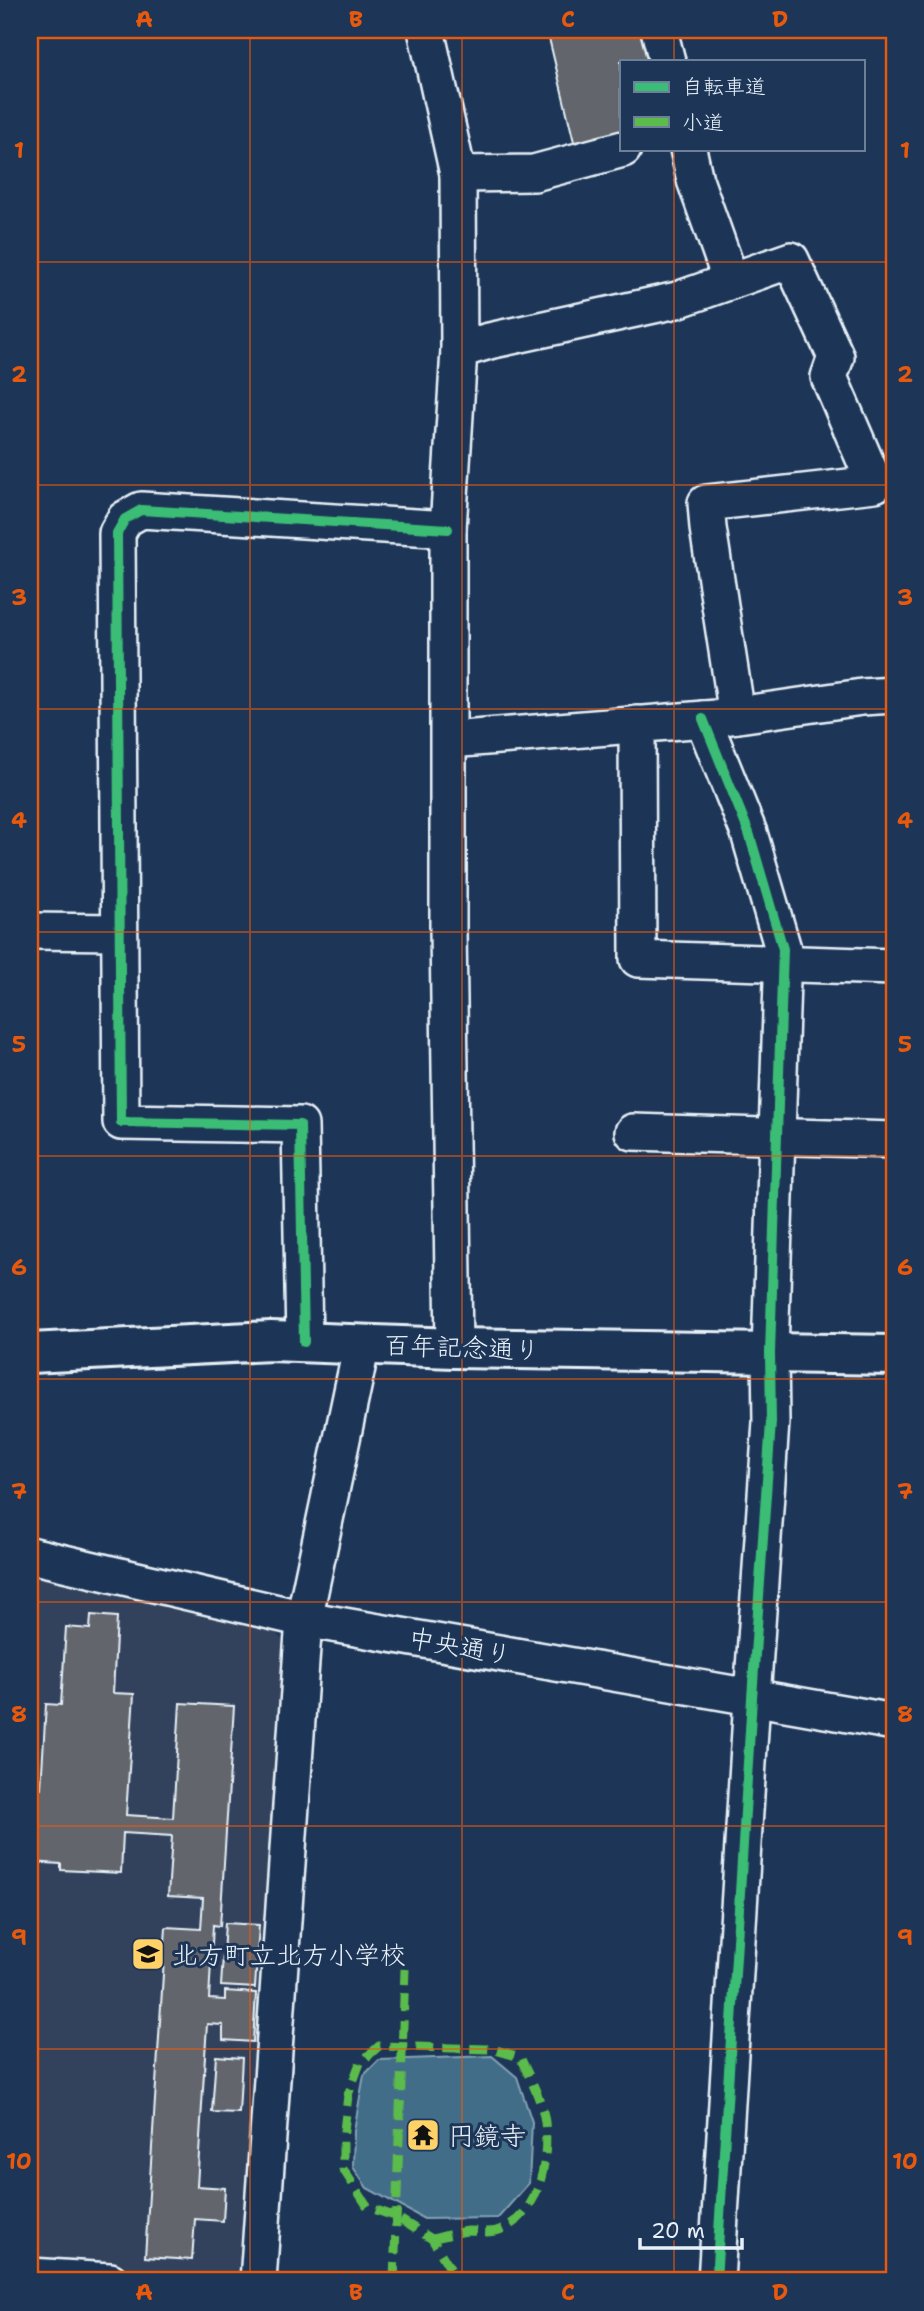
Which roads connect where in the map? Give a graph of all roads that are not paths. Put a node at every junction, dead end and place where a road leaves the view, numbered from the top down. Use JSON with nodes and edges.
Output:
{"nodes":[{"id":1,"x":426,"y":30,"type":"edge"},
{"id":2,"x":659,"y":30,"type":"edge"},
{"id":3,"x":667,"y":60,"type":"edge"},
{"id":4,"x":620,"y":150,"type":"edge"},
{"id":5,"x":688,"y":150,"type":"edge"},
{"id":6,"x":457,"y":174,"type":"junction"},
{"id":7,"x":731,"y":281,"type":"junction"},
{"id":8,"x":459,"y":350,"type":"junction"},
{"id":9,"x":448,"y":529,"type":"junction"},
{"id":10,"x":894,"y":695,"type":"edge"},
{"id":11,"x":737,"y":715,"type":"junction"},
{"id":12,"x":703,"y":719,"type":"junction"},
{"id":13,"x":638,"y":724,"type":"junction"},
{"id":14,"x":450,"y":740,"type":"junction"},
{"id":15,"x":30,"y":931,"type":"edge"},
{"id":16,"x":119,"y":932,"type":"junction"},
{"id":17,"x":782,"y":963,"type":"junction"},
{"id":18,"x":894,"y":967,"type":"edge"},
{"id":19,"x":633,"y":1132,"type":"dead end"},
{"id":20,"x":777,"y":1136,"type":"junction"},
{"id":21,"x":894,"y":1140,"type":"edge"},
{"id":22,"x":304,"y":1342,"type":"junction"},
{"id":23,"x":362,"y":1344,"type":"junction"},
{"id":24,"x":454,"y":1348,"type":"junction"},
{"id":25,"x":30,"y":1353,"type":"edge"},
{"id":26,"x":770,"y":1353,"type":"junction"},
{"id":27,"x":894,"y":1354,"type":"edge"},
{"id":28,"x":30,"y":1555,"type":"edge"},
{"id":29,"x":304,"y":1619,"type":"junction"},
{"id":30,"x":752,"y":1698,"type":"junction"},
{"id":31,"x":894,"y":1722,"type":"edge"},
{"id":32,"x":30,"y":2276,"type":"edge"},
{"id":33,"x":110,"y":2281,"type":"edge"},
{"id":34,"x":258,"y":2281,"type":"edge"},
{"id":35,"x":716,"y":2281,"type":"edge"}],
"edges":[{"from":1,"to":6,"type":"street"},
{"from":2,"to":3,"type":"street"},
{"from":4,"to":6,"type":"street"},
{"from":5,"to":7,"type":"street"},
{"from":6,"to":8,"type":"street"},
{"from":7,"to":8,"type":"street"},
{"from":7,"to":11,"type":"street"},
{"from":8,"to":9,"type":"street"},
{"from":9,"to":14,"type":"street"},
{"from":9,"to":16,"type":"street"},
{"from":10,"to":11,"type":"street"},
{"from":11,"to":12,"type":"street"},
{"from":12,"to":13,"type":"street"},
{"from":12,"to":17,"type":"street"},
{"from":13,"to":14,"type":"street"},
{"from":13,"to":17,"type":"street"},
{"from":14,"to":24,"type":"street"},
{"from":15,"to":16,"type":"street"},
{"from":16,"to":22,"type":"street"},
{"from":17,"to":18,"type":"street"},
{"from":17,"to":20,"type":"street"},
{"from":19,"to":20,"type":"street"},
{"from":20,"to":21,"type":"street"},
{"from":20,"to":26,"type":"street"},
{"from":22,"to":23,"type":"street","name":"百年記念通り"},
{"from":22,"to":25,"type":"street","name":"百年記念通り"},
{"from":23,"to":24,"type":"street","name":"百年記念通り"},
{"from":23,"to":29,"type":"street"},
{"from":24,"to":26,"type":"street","name":"百年記念通り"},
{"from":26,"to":27,"type":"street","name":"百年記念通り"},
{"from":26,"to":30,"type":"street"},
{"from":28,"to":29,"type":"street","name":"中央通り"},
{"from":29,"to":30,"type":"street","name":"中央通り"},
{"from":29,"to":34,"type":"street"},
{"from":30,"to":31,"type":"street","name":"中央通り"},
{"from":30,"to":35,"type":"street"},
{"from":32,"to":33,"type":"street"}]}
